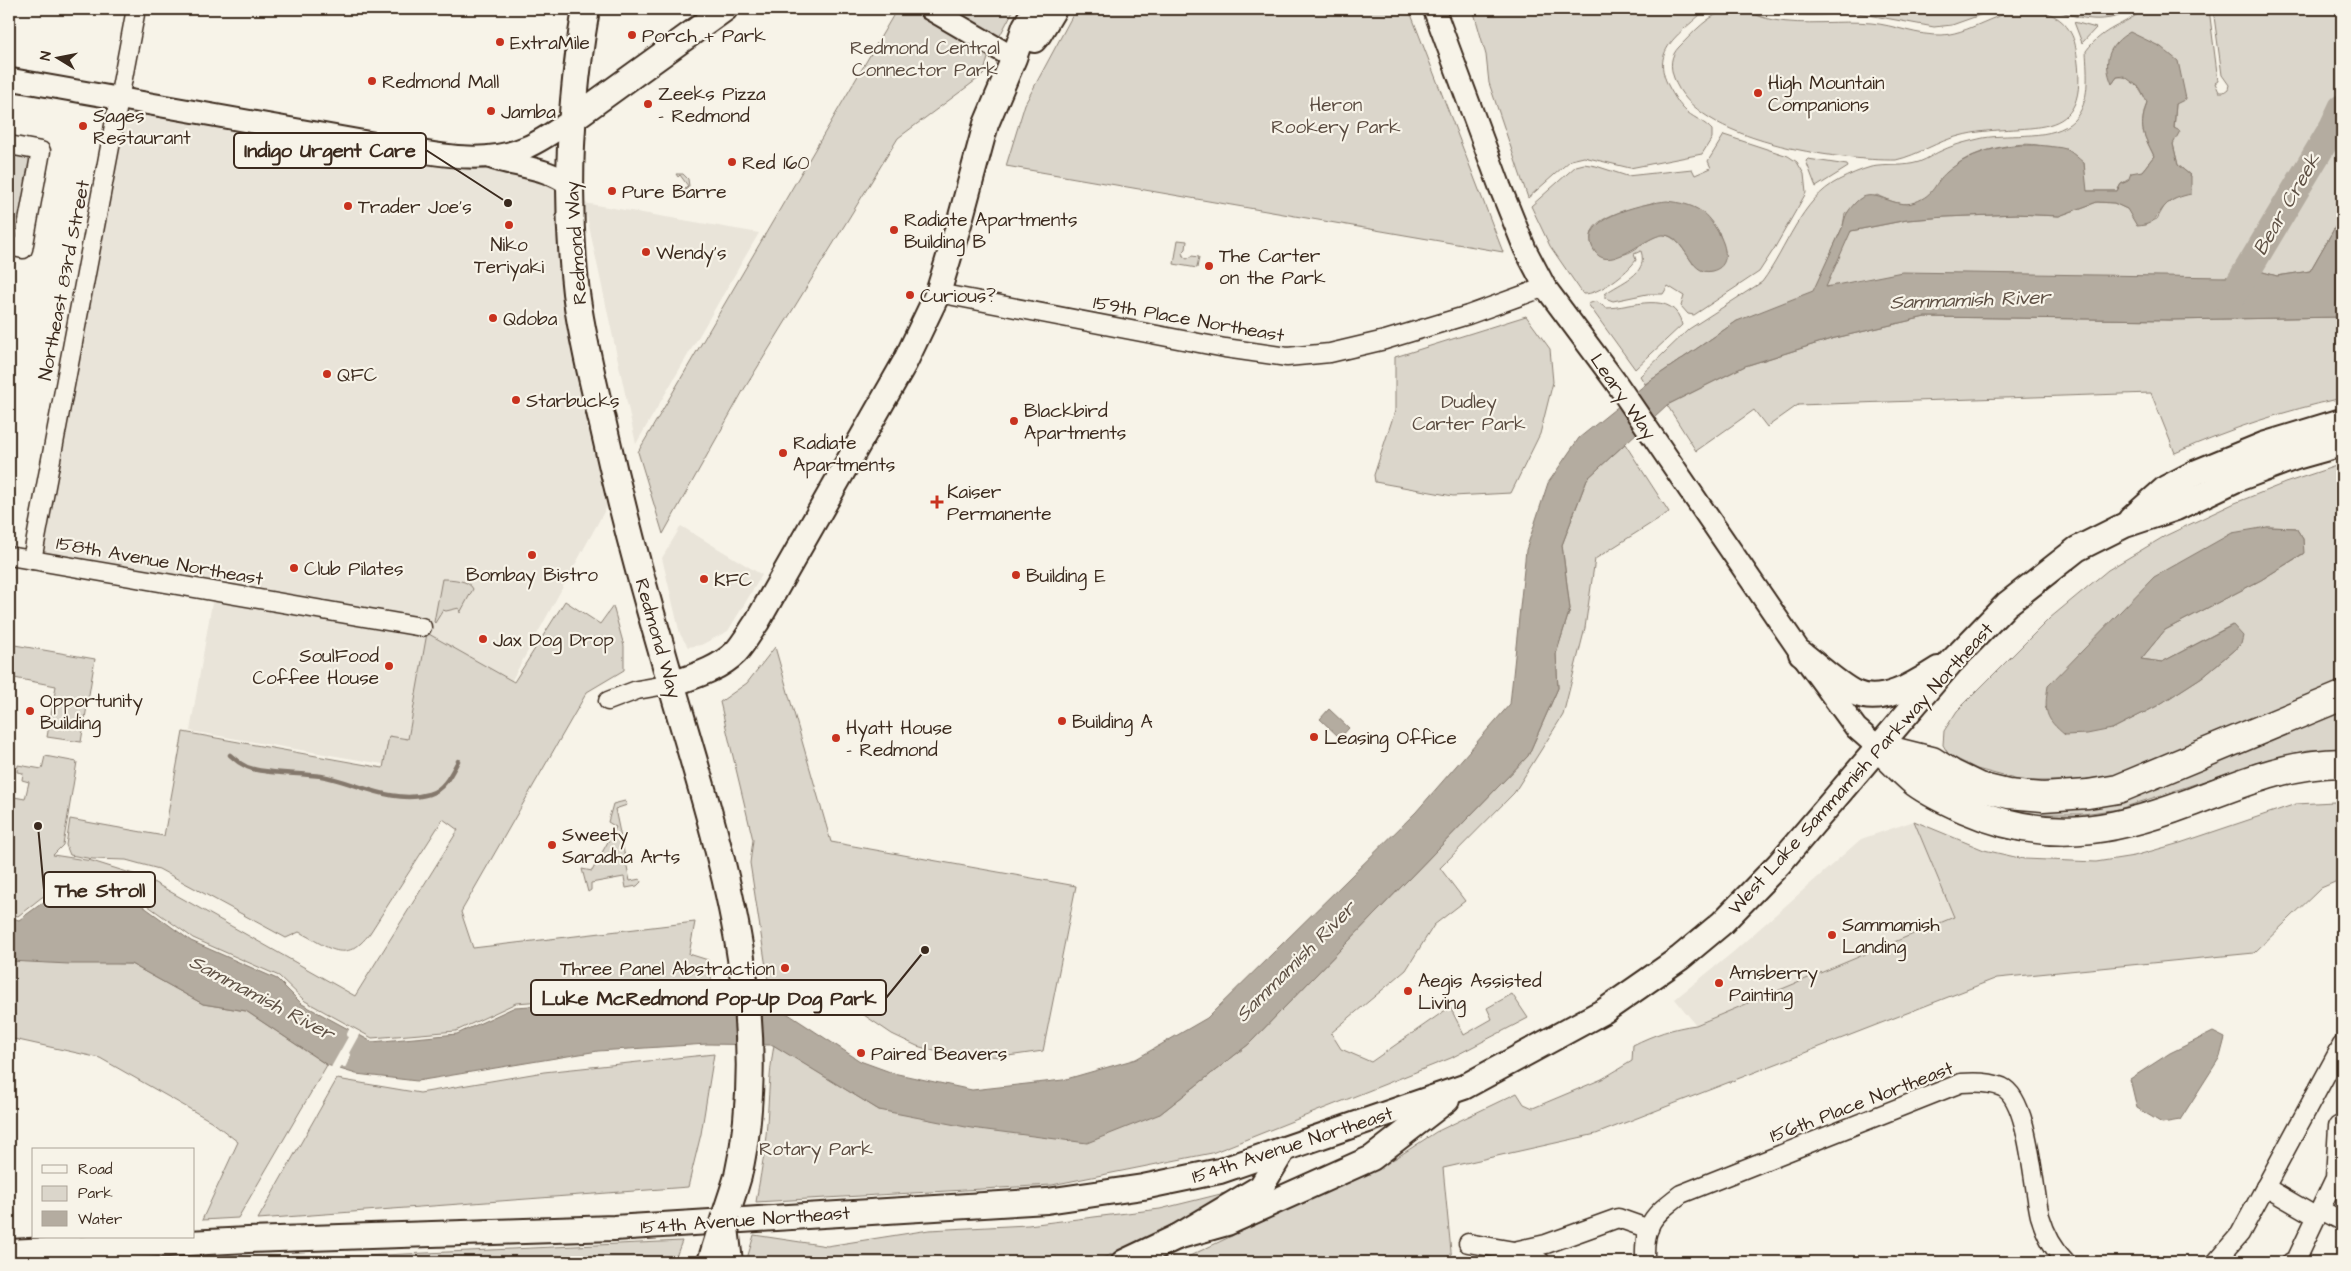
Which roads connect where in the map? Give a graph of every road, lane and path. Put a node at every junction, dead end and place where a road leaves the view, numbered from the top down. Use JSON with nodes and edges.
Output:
{"nodes":[{"id":1,"x":136,"y":9,"type":"edge"},
{"id":2,"x":586,"y":9,"type":"edge"},
{"id":3,"x":725,"y":9,"type":"edge"},
{"id":4,"x":930,"y":9,"type":"edge"},
{"id":5,"x":1035,"y":9,"type":"edge"},
{"id":6,"x":1054,"y":9,"type":"edge"},
{"id":7,"x":1434,"y":9,"type":"edge"},
{"id":8,"x":1014,"y":58,"type":"junction"},
{"id":9,"x":9,"y":79,"type":"edge"},
{"id":10,"x":119,"y":98,"type":"junction"},
{"id":11,"x":573,"y":119,"type":"junction"},
{"id":12,"x":9,"y":145,"type":"edge"},
{"id":13,"x":489,"y":157,"type":"junction"},
{"id":14,"x":570,"y":185,"type":"junction"},
{"id":15,"x":9,"y":246,"type":"edge"},
{"id":16,"x":1545,"y":287,"type":"junction"},
{"id":17,"x":938,"y":293,"type":"junction"},
{"id":18,"x":2342,"y":421,"type":"edge"},
{"id":19,"x":2342,"y":444,"type":"edge"},
{"id":20,"x":2125,"y":525,"type":"junction"},
{"id":21,"x":9,"y":556,"type":"edge"},
{"id":22,"x":32,"y":560,"type":"junction"},
{"id":23,"x":422,"y":627,"type":"dead end"},
{"id":24,"x":1801,"y":653,"type":"junction"},
{"id":25,"x":1951,"y":662,"type":"junction"},
{"id":26,"x":672,"y":684,"type":"junction"},
{"id":27,"x":2342,"y":696,"type":"edge"},
{"id":28,"x":608,"y":701,"type":"dead end"},
{"id":29,"x":1879,"y":748,"type":"junction"},
{"id":30,"x":2342,"y":763,"type":"edge"},
{"id":31,"x":2342,"y":1045,"type":"edge"},
{"id":32,"x":1464,"y":1087,"type":"junction"},
{"id":33,"x":2338,"y":1126,"type":"dead end"},
{"id":34,"x":1284,"y":1149,"type":"junction"},
{"id":35,"x":2265,"y":1187,"type":"junction"},
{"id":36,"x":2319,"y":1213,"type":"junction"},
{"id":37,"x":725,"y":1217,"type":"junction"},
{"id":38,"x":2342,"y":1221,"type":"edge"},
{"id":39,"x":1648,"y":1229,"type":"junction"},
{"id":40,"x":1177,"y":1237,"type":"junction"},
{"id":41,"x":1468,"y":1243,"type":"dead end"},
{"id":42,"x":1514,"y":1251,"type":"junction"},
{"id":43,"x":9,"y":1252,"type":"edge"},
{"id":44,"x":1645,"y":1257,"type":"edge"},
{"id":45,"x":710,"y":1262,"type":"edge"},
{"id":46,"x":730,"y":1262,"type":"edge"},
{"id":47,"x":1124,"y":1262,"type":"edge"},
{"id":48,"x":1540,"y":1262,"type":"edge"},
{"id":49,"x":2066,"y":1262,"type":"edge"},
{"id":50,"x":2216,"y":1262,"type":"edge"},
{"id":51,"x":2291,"y":1262,"type":"edge"}],
"edges":[{"from":1,"to":10,"type":"street","name":"Northeast 83rd Street"},
{"from":2,"to":11,"type":"main road","name":"Redmond Way"},
{"from":3,"to":11,"type":"main road"},
{"from":4,"to":8,"type":"street"},
{"from":5,"to":8,"type":"main road"},
{"from":6,"to":8,"type":"main road"},
{"from":7,"to":16,"type":"street","name":"Leary Way"},
{"from":8,"to":17,"type":"main road"},
{"from":9,"to":10,"type":"street"},
{"from":10,"to":13,"type":"street"},
{"from":10,"to":22,"type":"street","name":"Northeast 83rd Street"},
{"from":11,"to":13,"type":"street"},
{"from":11,"to":14,"type":"main road","name":"Redmond Way"},
{"from":12,"to":15,"type":"street"},
{"from":13,"to":14,"type":"street"},
{"from":14,"to":26,"type":"main road","name":"Redmond Way"},
{"from":16,"to":17,"type":"street","name":"159th Place Northeast"},
{"from":16,"to":24,"type":"street","name":"Leary Way"},
{"from":17,"to":26,"type":"main road"},
{"from":18,"to":20,"type":"main road","name":"West Lake Sammamish Parkway Northeast"},
{"from":19,"to":20,"type":"main road","name":"West Lake Sammamish Parkway Northeast"},
{"from":20,"to":25,"type":"main road","name":"West Lake Sammamish Parkway Northeast"},
{"from":21,"to":22,"type":"street","name":"158th Avenue Northeast"},
{"from":22,"to":23,"type":"street","name":"158th Avenue Northeast"},
{"from":24,"to":25,"type":"main road"},
{"from":24,"to":29,"type":"street","name":"Leary Way"},
{"from":25,"to":29,"type":"main road","name":"West Lake Sammamish Parkway Northeast"},
{"from":26,"to":28,"type":"street"},
{"from":26,"to":37,"type":"main road","name":"Redmond Way"},
{"from":27,"to":29,"type":"highway"},
{"from":29,"to":30,"type":"highway"},
{"from":29,"to":32,"type":"main road","name":"West Lake Sammamish Parkway Northeast"},
{"from":31,"to":35,"type":"street"},
{"from":32,"to":34,"type":"main road","name":"154th Avenue Northeast"},
{"from":32,"to":40,"type":"main road"},
{"from":33,"to":36,"type":"street"},
{"from":34,"to":40,"type":"main road"},
{"from":34,"to":43,"type":"main road","name":"154th Avenue Northeast"},
{"from":35,"to":36,"type":"street"},
{"from":35,"to":50,"type":"street"},
{"from":36,"to":38,"type":"street"},
{"from":36,"to":51,"type":"street"},
{"from":37,"to":45,"type":"main road","name":"Redmond Way","bridge":true},
{"from":37,"to":46,"type":"main road","bridge":true},
{"from":39,"to":42,"type":"street"},
{"from":39,"to":44,"type":"street","name":"156th Place Northeast"},
{"from":39,"to":49,"type":"street","name":"156th Place Northeast"},
{"from":40,"to":47,"type":"main road"},
{"from":41,"to":42,"type":"street"},
{"from":42,"to":48,"type":"street"}]}
